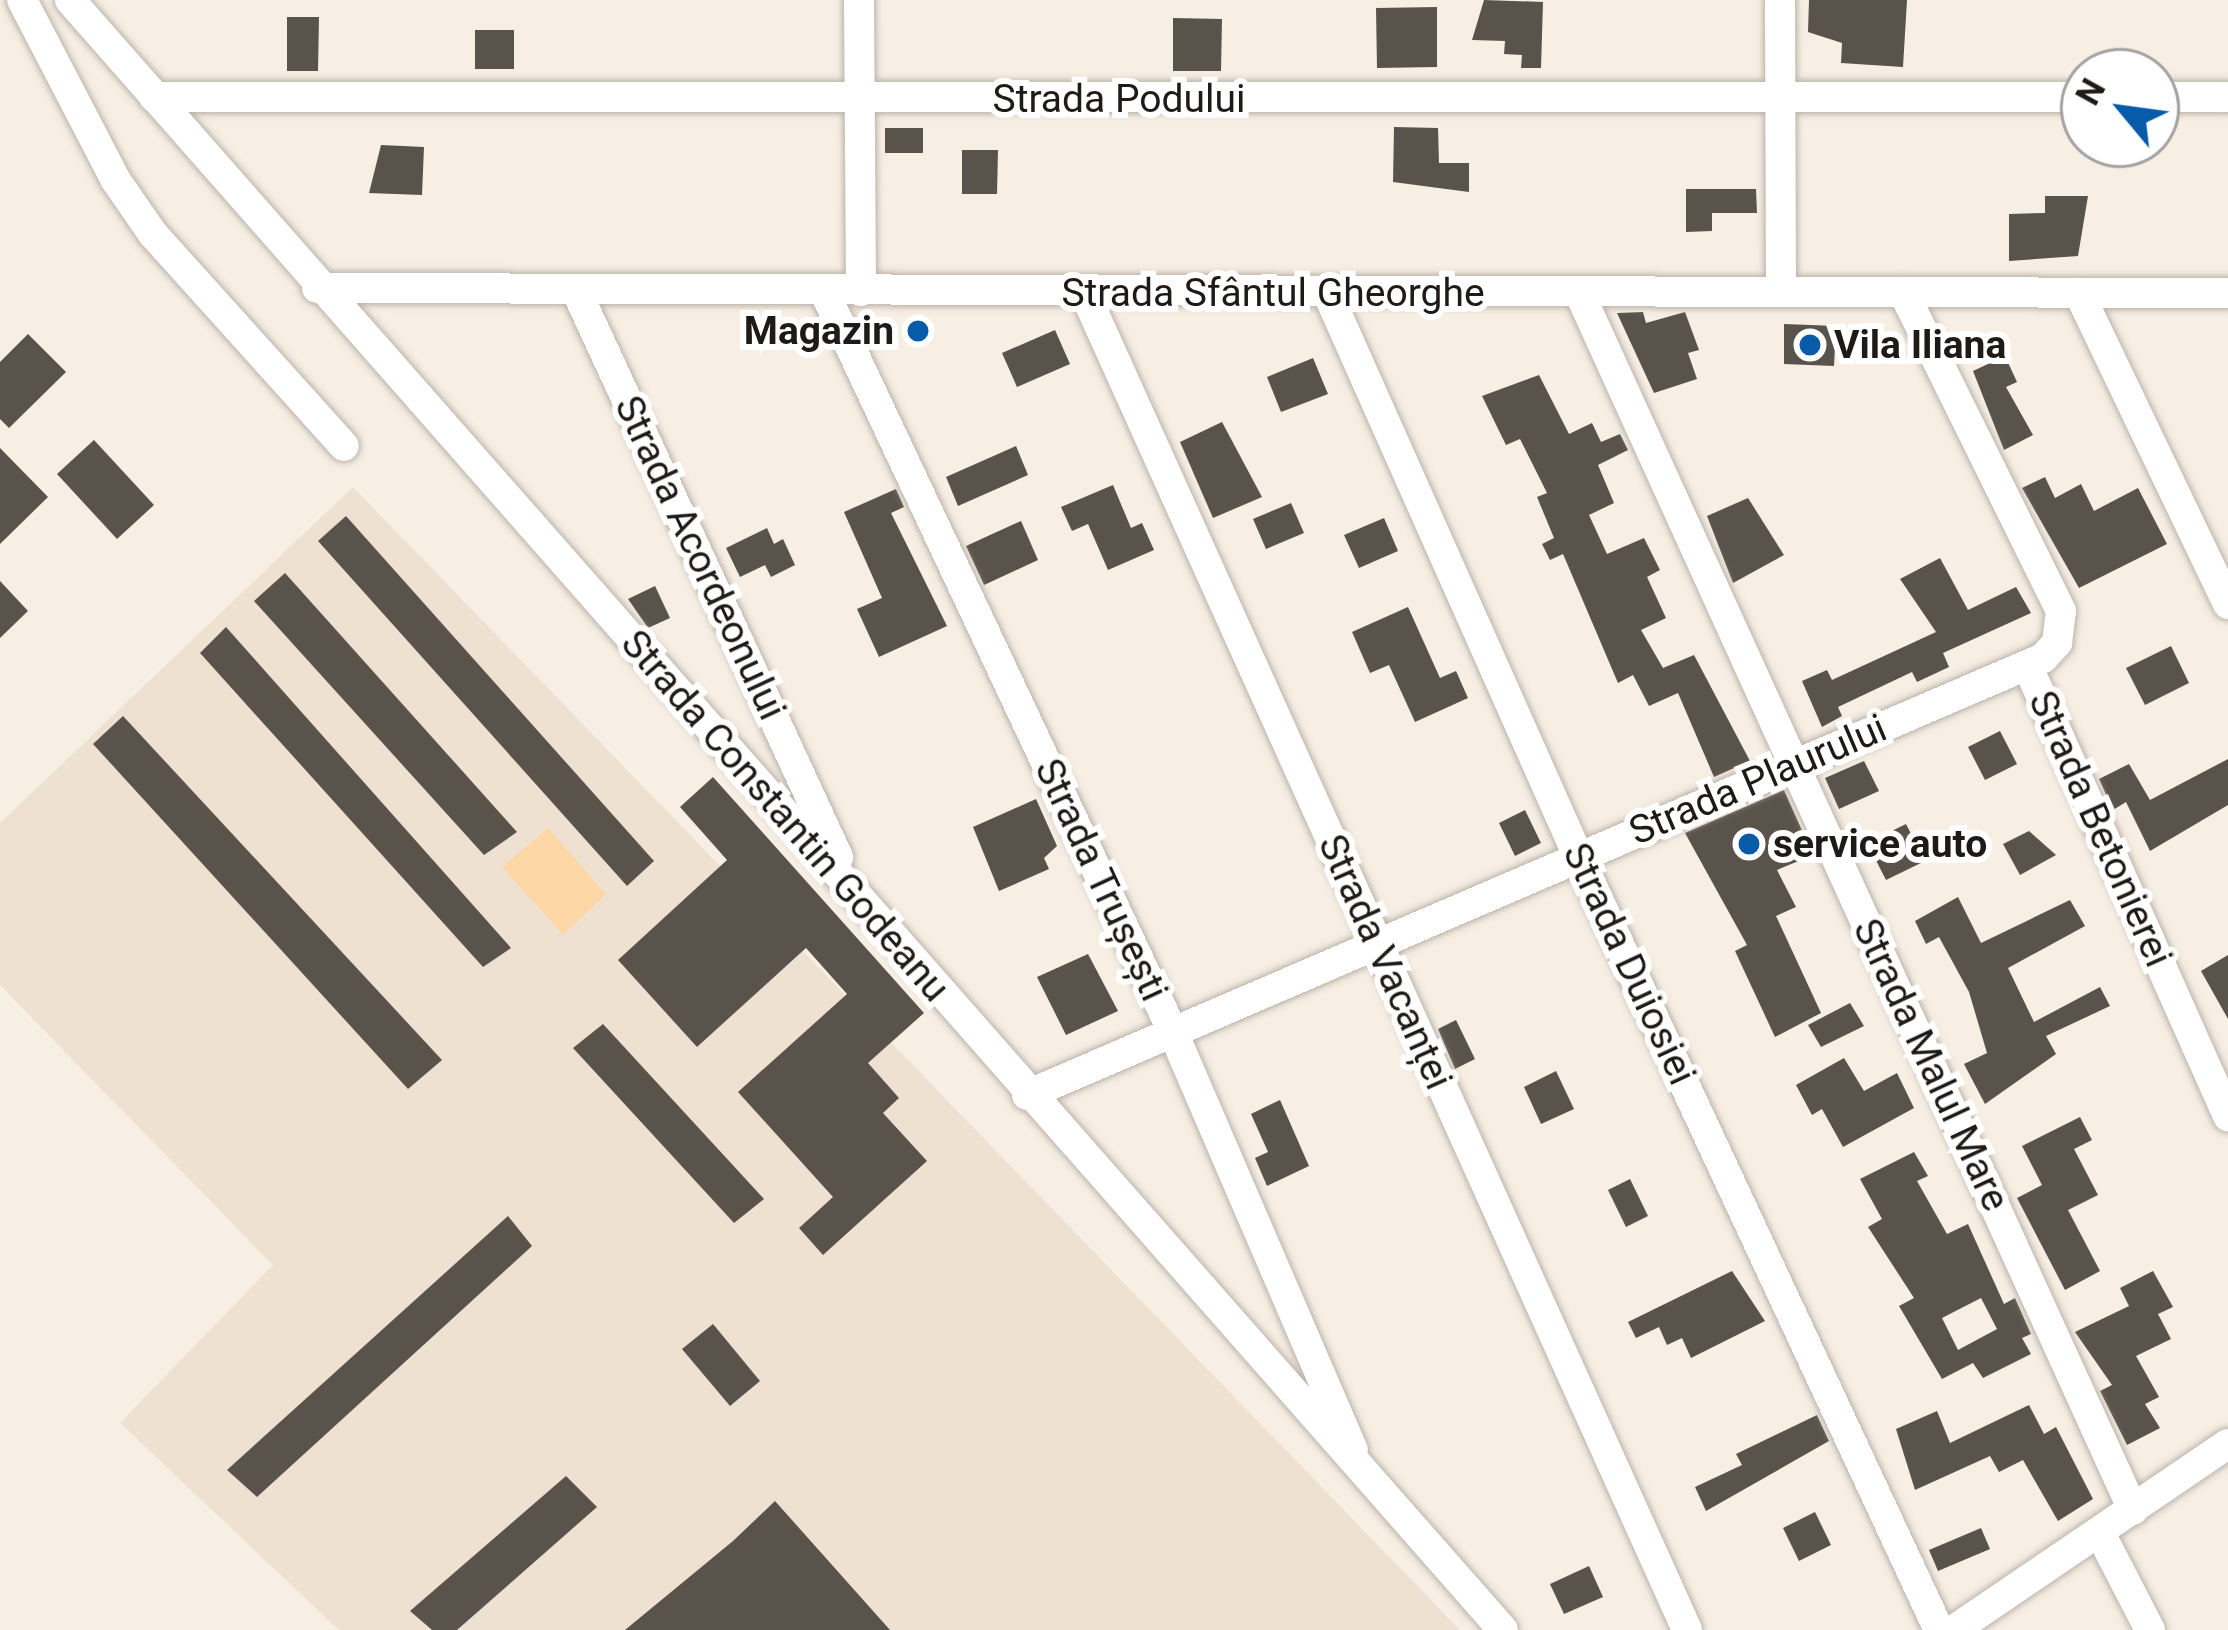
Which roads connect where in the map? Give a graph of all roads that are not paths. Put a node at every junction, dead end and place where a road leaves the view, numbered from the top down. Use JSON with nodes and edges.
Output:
{"nodes":[{"id":1,"x":22,"y":0,"type":"edge"},
{"id":2,"x":70,"y":0,"type":"edge"},
{"id":3,"x":859,"y":0,"type":"edge"},
{"id":4,"x":1780,"y":0,"type":"edge"},
{"id":5,"x":1780,"y":97,"type":"junction"},
{"id":6,"x":2060,"y":97,"type":"edge"},
{"id":7,"x":2180,"y":97,"type":"edge"},
{"id":8,"x":2228,"y":97,"type":"edge"},
{"id":9,"x":154,"y":98,"type":"junction"},
{"id":10,"x":859,"y":100,"type":"junction"},
{"id":11,"x":317,"y":288,"type":"junction"},
{"id":12,"x":576,"y":290,"type":"junction"},
{"id":13,"x":1781,"y":290,"type":"junction"},
{"id":14,"x":861,"y":291,"type":"junction"},
{"id":15,"x":1579,"y":292,"type":"junction"},
{"id":16,"x":1903,"y":292,"type":"junction"},
{"id":17,"x":2228,"y":292,"type":"edge"},
{"id":18,"x":824,"y":293,"type":"junction"},
{"id":19,"x":1085,"y":293,"type":"junction"},
{"id":20,"x":2079,"y":293,"type":"junction"},
{"id":21,"x":1328,"y":294,"type":"junction"},
{"id":22,"x":344,"y":446,"type":"dead end"},
{"id":23,"x":2228,"y":604,"type":"edge"},
{"id":24,"x":2028,"y":667,"type":"junction"},
{"id":25,"x":1794,"y":765,"type":"junction"},
{"id":26,"x":1578,"y":856,"type":"junction"},
{"id":27,"x":854,"y":891,"type":"junction"},
{"id":28,"x":1379,"y":949,"type":"junction"},
{"id":29,"x":1172,"y":1030,"type":"junction"},
{"id":30,"x":1027,"y":1094,"type":"junction"},
{"id":31,"x":2228,"y":1117,"type":"edge"},
{"id":32,"x":2228,"y":1444,"type":"edge"},
{"id":33,"x":1362,"y":1473,"type":"junction"},
{"id":34,"x":2133,"y":1510,"type":"junction"},
{"id":35,"x":2100,"y":1533,"type":"junction"},
{"id":36,"x":1503,"y":1630,"type":"edge"},
{"id":37,"x":1688,"y":1630,"type":"edge"},
{"id":38,"x":1939,"y":1630,"type":"edge"},
{"id":39,"x":1955,"y":1630,"type":"edge"},
{"id":40,"x":2150,"y":1630,"type":"edge"}],
"edges":[{"from":1,"to":22,"type":"street"},
{"from":2,"to":9,"type":"street","name":"Strada Constantin Godeanu"},
{"from":3,"to":10,"type":"street"},
{"from":4,"to":5,"type":"street"},
{"from":5,"to":6,"type":"street","name":"Strada Podului"},
{"from":5,"to":10,"type":"street","name":"Strada Podului"},
{"from":5,"to":13,"type":"street"},
{"from":7,"to":8,"type":"street"},
{"from":9,"to":10,"type":"street","name":"Strada Podului"},
{"from":9,"to":11,"type":"street","name":"Strada Constantin Godeanu"},
{"from":10,"to":14,"type":"street"},
{"from":11,"to":12,"type":"street","name":"Strada Sfântul Gheorghe"},
{"from":11,"to":27,"type":"street","name":"Strada Constantin Godeanu"},
{"from":12,"to":18,"type":"street","name":"Strada Sfântul Gheorghe"},
{"from":12,"to":27,"type":"street","name":"Strada Acordeonului"},
{"from":13,"to":15,"type":"street","name":"Strada Sfântul Gheorghe"},
{"from":13,"to":16,"type":"street","name":"Strada Sfântul Gheorghe"},
{"from":14,"to":18,"type":"street","name":"Strada Sfântul Gheorghe"},
{"from":14,"to":19,"type":"street","name":"Strada Sfântul Gheorghe"},
{"from":15,"to":21,"type":"street","name":"Strada Sfântul Gheorghe"},
{"from":15,"to":25,"type":"street","name":"Strada Malul Mare"},
{"from":16,"to":20,"type":"street","name":"Strada Sfântul Gheorghe"},
{"from":16,"to":24,"type":"street","name":"Strada Betonierei"},
{"from":17,"to":20,"type":"street","name":"Strada Sfântul Gheorghe"},
{"from":18,"to":29,"type":"street","name":"Strada Trușești"},
{"from":19,"to":21,"type":"street","name":"Strada Sfântul Gheorghe"},
{"from":19,"to":28,"type":"street","name":"Strada Vacanței"},
{"from":20,"to":23,"type":"street"},
{"from":21,"to":26,"type":"street","name":"Strada Duiosiei"},
{"from":24,"to":25,"type":"street","name":"Strada Plaurului"},
{"from":24,"to":31,"type":"street","name":"Strada Betonierei"},
{"from":25,"to":26,"type":"street","name":"Strada Plaurului"},
{"from":25,"to":34,"type":"street","name":"Strada Malul Mare"},
{"from":26,"to":28,"type":"street","name":"Strada Plaurului"},
{"from":26,"to":38,"type":"street","name":"Strada Duiosiei"},
{"from":27,"to":30,"type":"street","name":"Strada Constantin Godeanu"},
{"from":28,"to":29,"type":"street","name":"Strada Plaurului"},
{"from":28,"to":37,"type":"street","name":"Strada Vacanței"},
{"from":29,"to":30,"type":"street","name":"Strada Plaurului"},
{"from":29,"to":33,"type":"street","name":"Strada Trușești"},
{"from":30,"to":33,"type":"street","name":"Strada Constantin Godeanu"},
{"from":32,"to":34,"type":"street"},
{"from":33,"to":36,"type":"street","name":"Strada Constantin Godeanu"},
{"from":34,"to":35,"type":"street"},
{"from":35,"to":39,"type":"street"},
{"from":35,"to":40,"type":"street"}]}
